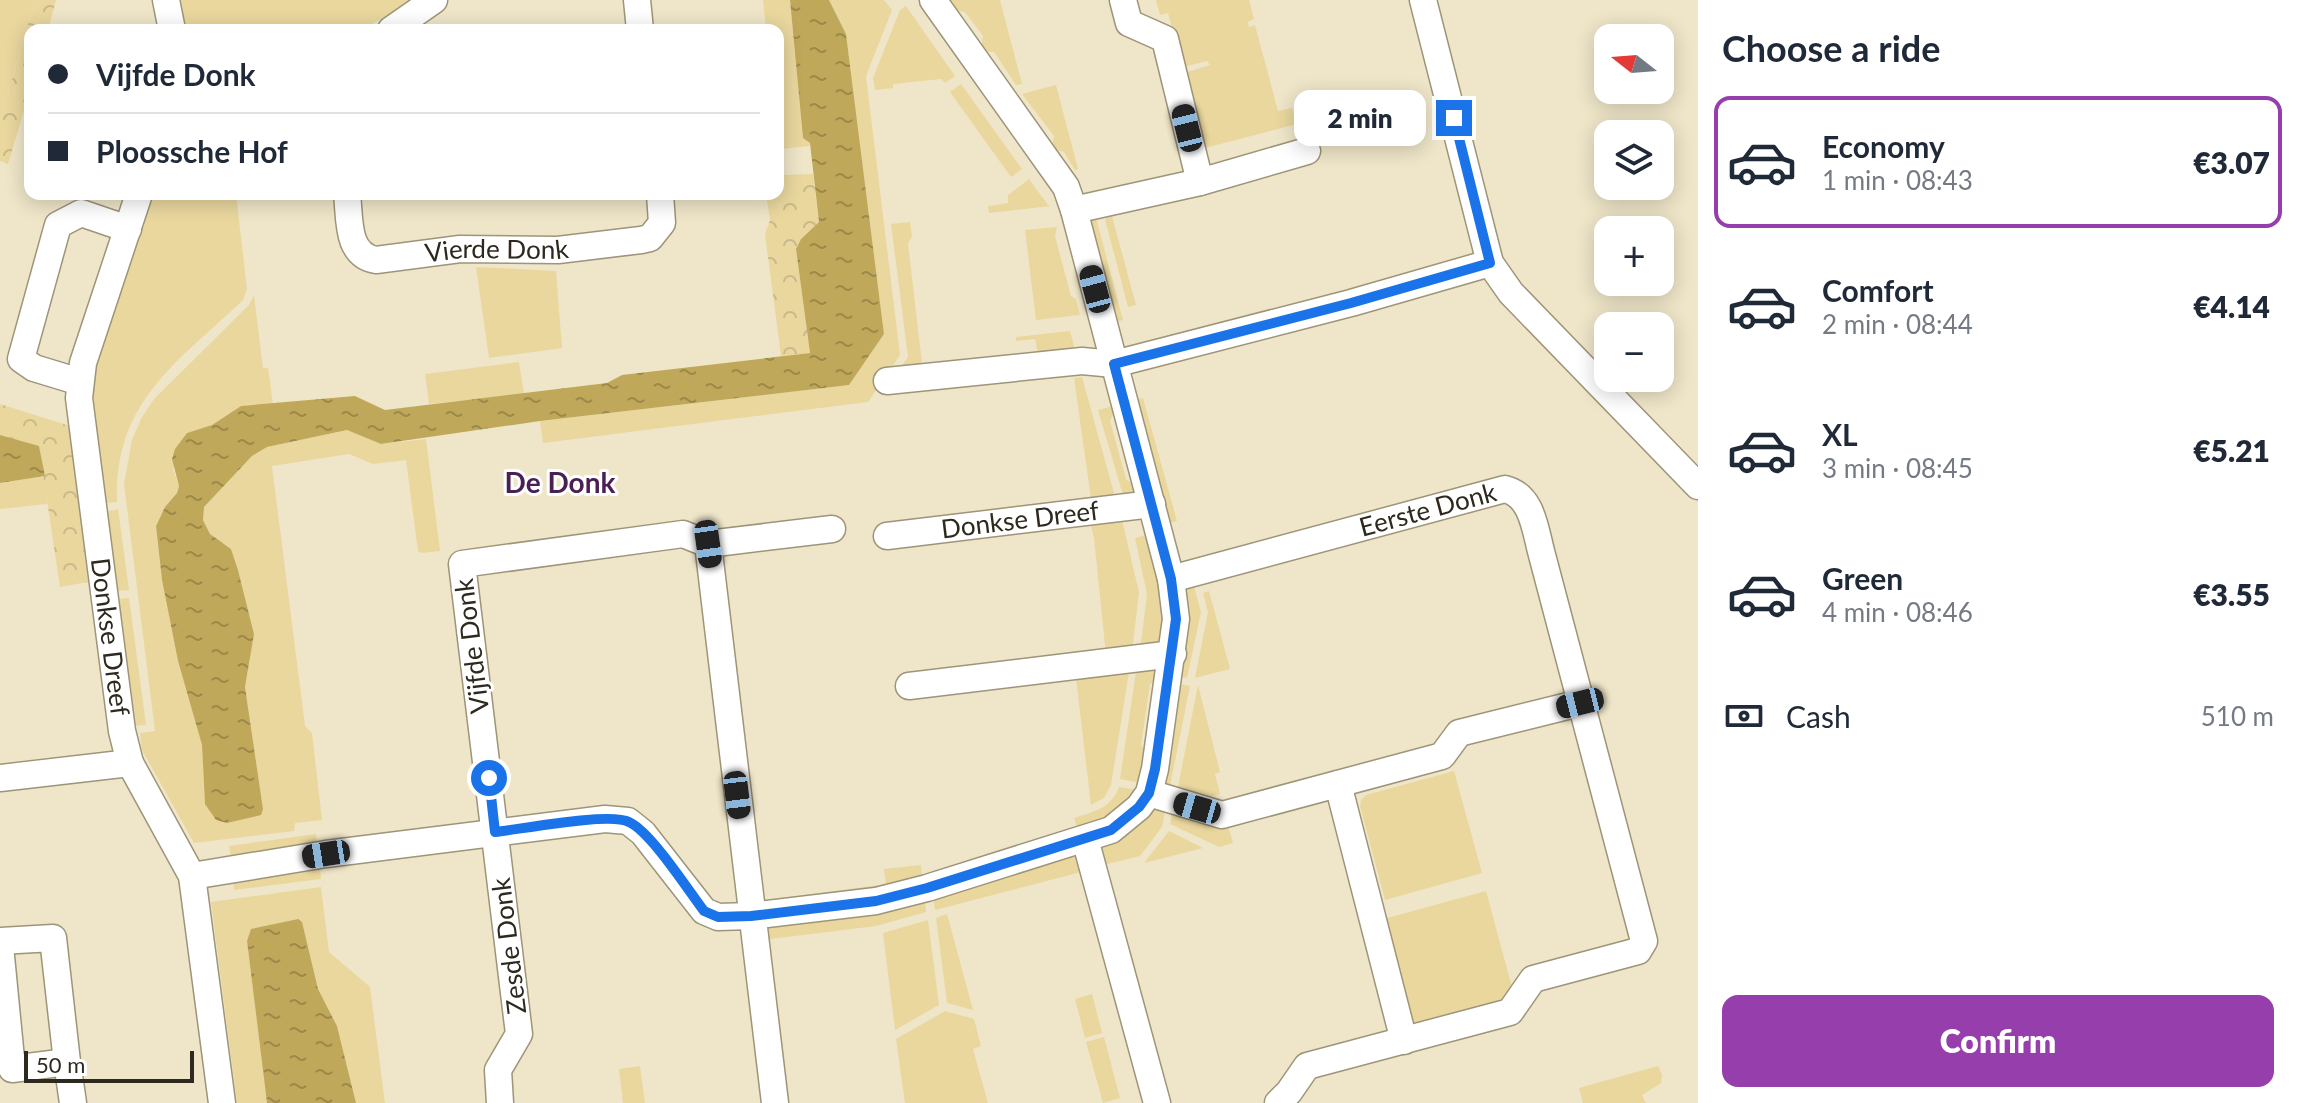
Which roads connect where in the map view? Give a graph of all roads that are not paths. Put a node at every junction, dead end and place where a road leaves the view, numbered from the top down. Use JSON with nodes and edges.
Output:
{"nodes":[{"id":1,"x":166,"y":0,"type":"edge"},
{"id":2,"x":434,"y":0,"type":"edge"},
{"id":3,"x":637,"y":0,"type":"edge"},
{"id":4,"x":933,"y":0,"type":"edge"},
{"id":5,"x":1123,"y":0,"type":"edge"},
{"id":6,"x":1423,"y":0,"type":"edge"},
{"id":7,"x":171,"y":24,"type":"edge"},
{"id":8,"x":400,"y":24,"type":"edge"},
{"id":9,"x":639,"y":24,"type":"edge"},
{"id":10,"x":1307,"y":151,"type":"dead end"},
{"id":11,"x":1200,"y":182,"type":"junction"},
{"id":12,"x":137,"y":200,"type":"edge"},
{"id":13,"x":348,"y":200,"type":"edge"},
{"id":14,"x":660,"y":200,"type":"edge"},
{"id":15,"x":1074,"y":210,"type":"junction"},
{"id":16,"x":128,"y":229,"type":"junction"},
{"id":17,"x":1490,"y":263,"type":"junction"},
{"id":18,"x":1114,"y":364,"type":"junction"},
{"id":19,"x":887,"y":381,"type":"dead end"},
{"id":20,"x":80,"y":382,"type":"junction"},
{"id":21,"x":1698,"y":486,"type":"edge"},
{"id":22,"x":1152,"y":504,"type":"junction"},
{"id":23,"x":832,"y":529,"type":"dead end"},
{"id":24,"x":887,"y":538,"type":"dead end"},
{"id":25,"x":708,"y":544,"type":"junction"},
{"id":26,"x":1171,"y":579,"type":"junction"},
{"id":27,"x":1173,"y":654,"type":"junction"},
{"id":28,"x":909,"y":686,"type":"dead end"},
{"id":29,"x":1580,"y":703,"type":"junction"},
{"id":30,"x":130,"y":763,"type":"junction"},
{"id":31,"x":0,"y":778,"type":"edge"},
{"id":32,"x":1338,"y":784,"type":"junction"},
{"id":33,"x":1149,"y":793,"type":"junction"},
{"id":34,"x":495,"y":832,"type":"junction"},
{"id":35,"x":1085,"y":839,"type":"junction"},
{"id":36,"x":192,"y":876,"type":"junction"},
{"id":37,"x":751,"y":916,"type":"junction"},
{"id":38,"x":0,"y":943,"type":"edge"},
{"id":39,"x":1404,"y":1041,"type":"junction"},
{"id":40,"x":67,"y":1062,"type":"junction"},
{"id":41,"x":73,"y":1103,"type":"edge"},
{"id":42,"x":222,"y":1103,"type":"edge"},
{"id":43,"x":500,"y":1103,"type":"edge"},
{"id":44,"x":775,"y":1103,"type":"edge"},
{"id":45,"x":1157,"y":1103,"type":"edge"},
{"id":46,"x":1278,"y":1103,"type":"edge"}],
"edges":[{"from":1,"to":7,"type":"street"},
{"from":2,"to":8,"type":"street"},
{"from":3,"to":9,"type":"street"},
{"from":4,"to":15,"type":"street"},
{"from":5,"to":11,"type":"street"},
{"from":6,"to":17,"type":"street"},
{"from":10,"to":11,"type":"street"},
{"from":11,"to":15,"type":"street"},
{"from":12,"to":16,"type":"street","name":"Donkse Dreef"},
{"from":13,"to":14,"type":"street","name":"Vierde Donk"},
{"from":15,"to":18,"type":"street"},
{"from":16,"to":20,"type":"street","name":"Donkse Dreef"},
{"from":16,"to":20,"type":"street"},
{"from":17,"to":18,"type":"street"},
{"from":17,"to":21,"type":"street"},
{"from":18,"to":19,"type":"street"},
{"from":18,"to":22,"type":"street"},
{"from":20,"to":30,"type":"street","name":"Donkse Dreef"},
{"from":22,"to":24,"type":"street","name":"Donkse Dreef"},
{"from":22,"to":26,"type":"street"},
{"from":23,"to":25,"type":"street","name":"Vijfde Donk"},
{"from":25,"to":34,"type":"street","name":"Vijfde Donk"},
{"from":25,"to":37,"type":"street"},
{"from":26,"to":27,"type":"street"},
{"from":26,"to":29,"type":"street","name":"Eerste Donk"},
{"from":27,"to":28,"type":"street"},
{"from":27,"to":33,"type":"street"},
{"from":29,"to":32,"type":"street"},
{"from":29,"to":39,"type":"street","name":"Eerste Donk"},
{"from":30,"to":31,"type":"street"},
{"from":30,"to":36,"type":"street","name":"Donkse Dreef"},
{"from":32,"to":33,"type":"street"},
{"from":32,"to":39,"type":"street"},
{"from":33,"to":35,"type":"street"},
{"from":34,"to":36,"type":"street"},
{"from":34,"to":37,"type":"street"},
{"from":34,"to":43,"type":"street","name":"Zesde Donk"},
{"from":35,"to":37,"type":"street"},
{"from":35,"to":45,"type":"street"},
{"from":36,"to":42,"type":"street","name":"Donkse Dreef"},
{"from":37,"to":44,"type":"street"},
{"from":38,"to":40,"type":"street"},
{"from":38,"to":40,"type":"street"},
{"from":39,"to":46,"type":"street","name":"Eerste Donk"},
{"from":40,"to":41,"type":"street"}]}
